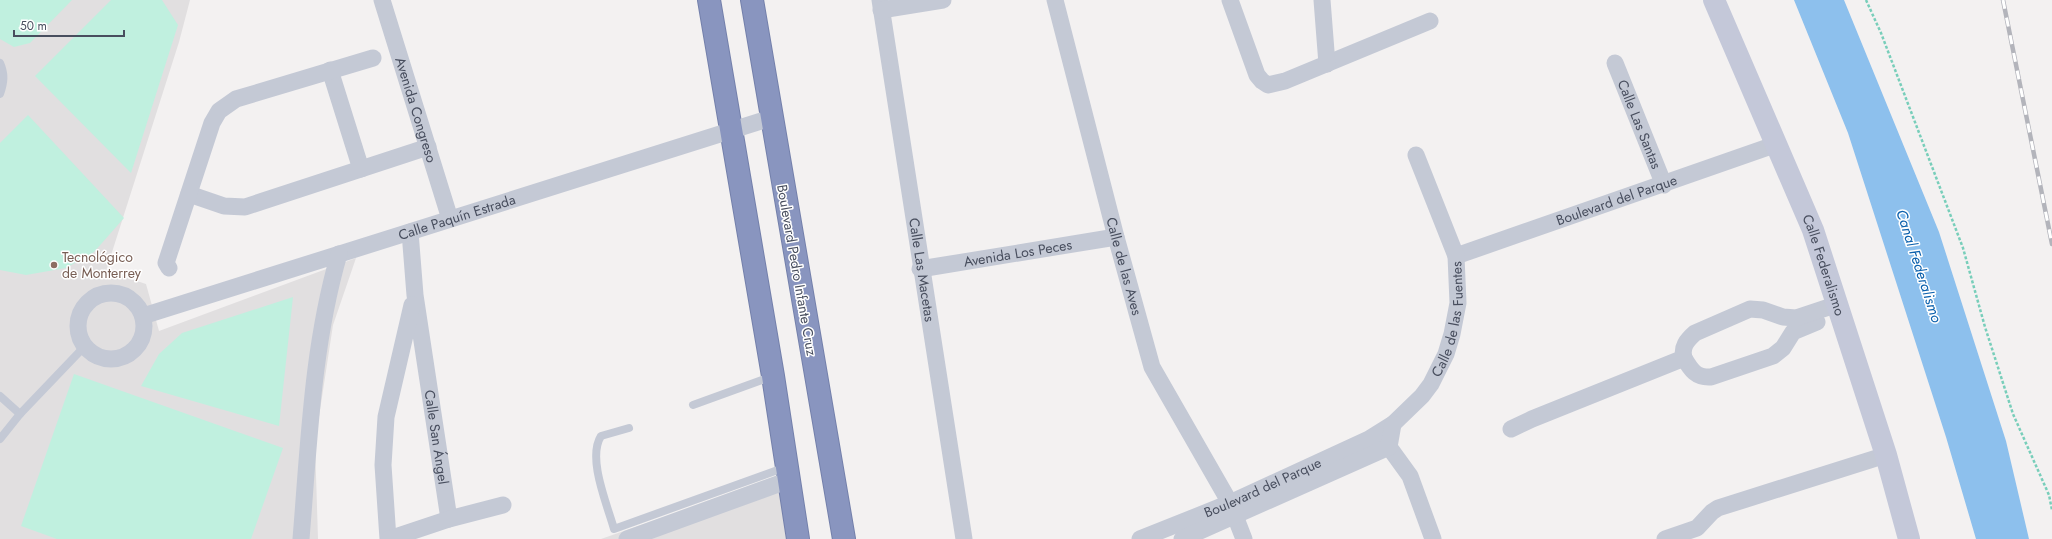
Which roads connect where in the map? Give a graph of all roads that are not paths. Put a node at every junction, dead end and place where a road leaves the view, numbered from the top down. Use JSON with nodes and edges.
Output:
{"nodes":[{"id":1,"x":382,"y":0,"type":"edge"},
{"id":2,"x":709,"y":0,"type":"edge"},
{"id":3,"x":752,"y":0,"type":"edge"},
{"id":4,"x":943,"y":0,"type":"edge"},
{"id":5,"x":1054,"y":0,"type":"edge"},
{"id":6,"x":1230,"y":0,"type":"edge"},
{"id":7,"x":1322,"y":0,"type":"edge"},
{"id":8,"x":1714,"y":0,"type":"edge"},
{"id":9,"x":881,"y":5,"type":"edge"},
{"id":10,"x":1430,"y":21,"type":"dead end"},
{"id":11,"x":373,"y":58,"type":"dead end"},
{"id":12,"x":0,"y":63,"type":"edge"},
{"id":13,"x":1615,"y":63,"type":"dead end"},
{"id":14,"x":1327,"y":64,"type":"junction"},
{"id":15,"x":330,"y":70,"type":"junction"},
{"id":16,"x":0,"y":94,"type":"edge"},
{"id":17,"x":771,"y":118,"type":"junction"},
{"id":18,"x":732,"y":131,"type":"junction"},
{"id":19,"x":1777,"y":144,"type":"junction"},
{"id":20,"x":428,"y":147,"type":"junction"},
{"id":21,"x":1416,"y":155,"type":"dead end"},
{"id":22,"x":361,"y":169,"type":"junction"},
{"id":23,"x":1664,"y":185,"type":"junction"},
{"id":24,"x":189,"y":194,"type":"junction"},
{"id":25,"x":450,"y":219,"type":"junction"},
{"id":26,"x":410,"y":232,"type":"junction"},
{"id":27,"x":1116,"y":237,"type":"junction"},
{"id":28,"x":339,"y":254,"type":"junction"},
{"id":29,"x":1456,"y":256,"type":"junction"},
{"id":30,"x":169,"y":268,"type":"dead end"},
{"id":31,"x":920,"y":269,"type":"junction"},
{"id":32,"x":415,"y":295,"type":"junction"},
{"id":33,"x":1840,"y":309,"type":"junction"},
{"id":34,"x":1778,"y":314,"type":"junction"},
{"id":35,"x":143,"y":316,"type":"junction"},
{"id":36,"x":85,"y":346,"type":"junction"},
{"id":37,"x":1784,"y":348,"type":"junction"},
{"id":38,"x":1684,"y":358,"type":"junction"},
{"id":39,"x":773,"y":376,"type":"junction"},
{"id":40,"x":0,"y":396,"type":"edge"},
{"id":41,"x":693,"y":405,"type":"dead end"},
{"id":42,"x":20,"y":414,"type":"junction"},
{"id":43,"x":629,"y":428,"type":"dead end"},
{"id":44,"x":1388,"y":428,"type":"junction"},
{"id":45,"x":1511,"y":429,"type":"dead end"},
{"id":46,"x":0,"y":439,"type":"edge"},
{"id":47,"x":1389,"y":447,"type":"junction"},
{"id":48,"x":1886,"y":455,"type":"junction"},
{"id":49,"x":790,"y":481,"type":"junction"},
{"id":50,"x":503,"y":505,"type":"dead end"},
{"id":51,"x":1233,"y":509,"type":"junction"},
{"id":52,"x":448,"y":519,"type":"junction"},
{"id":53,"x":301,"y":539,"type":"edge"},
{"id":54,"x":389,"y":539,"type":"edge"},
{"id":55,"x":627,"y":539,"type":"edge"},
{"id":56,"x":788,"y":539,"type":"edge"},
{"id":57,"x":798,"y":539,"type":"edge"},
{"id":58,"x":844,"y":539,"type":"edge"},
{"id":59,"x":964,"y":539,"type":"edge"},
{"id":60,"x":1140,"y":539,"type":"edge"},
{"id":61,"x":1182,"y":539,"type":"edge"},
{"id":62,"x":1244,"y":539,"type":"edge"},
{"id":63,"x":1433,"y":539,"type":"edge"},
{"id":64,"x":1665,"y":539,"type":"edge"},
{"id":65,"x":1909,"y":539,"type":"edge"}],
"edges":[{"from":1,"to":20,"type":"street","name":"Avenida Congreso"},
{"from":2,"to":18,"type":"highway"},
{"from":3,"to":17,"type":"highway","name":"Boulevard Pedro Infante Cruz"},
{"from":4,"to":9,"type":"street"},
{"from":5,"to":27,"type":"street","name":"Calle de las Aves"},
{"from":6,"to":14,"type":"street"},
{"from":7,"to":14,"type":"street"},
{"from":8,"to":19,"type":"main road","name":"Calle Federalismo"},
{"from":9,"to":31,"type":"street","name":"Calle Las Macetas"},
{"from":10,"to":14,"type":"street"},
{"from":11,"to":15,"type":"street"},
{"from":12,"to":16,"type":"lane"},
{"from":13,"to":23,"type":"street","name":"Calle Las Santas"},
{"from":15,"to":22,"type":"street"},
{"from":15,"to":24,"type":"street"},
{"from":17,"to":18,"type":"street","name":"Calle Paquín Estrada"},
{"from":17,"to":58,"type":"highway","name":"Boulevard Pedro Infante Cruz"},
{"from":18,"to":25,"type":"street","name":"Calle Paquín Estrada"},
{"from":18,"to":39,"type":"highway"},
{"from":19,"to":23,"type":"street","name":"Boulevard del Parque"},
{"from":19,"to":33,"type":"main road","name":"Calle Federalismo"},
{"from":20,"to":22,"type":"street"},
{"from":20,"to":25,"type":"street","name":"Avenida Congreso"},
{"from":21,"to":29,"type":"street","name":"Calle de las Fuentes"},
{"from":22,"to":24,"type":"street"},
{"from":23,"to":29,"type":"street","name":"Boulevard del Parque"},
{"from":24,"to":30,"type":"street"},
{"from":25,"to":26,"type":"street","name":"Calle Paquín Estrada"},
{"from":26,"to":28,"type":"street","name":"Calle Paquín Estrada"},
{"from":26,"to":32,"type":"street","name":"Calle San Ángel"},
{"from":27,"to":31,"type":"street","name":"Avenida Los Peces"},
{"from":27,"to":51,"type":"street","name":"Calle de las Aves"},
{"from":28,"to":35,"type":"street","name":"Calle Paquín Estrada"},
{"from":28,"to":53,"type":"street"},
{"from":29,"to":44,"type":"street","name":"Calle de las Fuentes"},
{"from":31,"to":59,"type":"street","name":"Calle Las Macetas"},
{"from":32,"to":52,"type":"street","name":"Calle San Ángel"},
{"from":32,"to":54,"type":"street","name":"Calle San Ángel"},
{"from":33,"to":34,"type":"street"},
{"from":33,"to":37,"type":"street"},
{"from":33,"to":48,"type":"main road","name":"Calle Federalismo"},
{"from":34,"to":37,"type":"street"},
{"from":34,"to":38,"type":"street"},
{"from":35,"to":36,"type":"street"},
{"from":35,"to":36,"type":"street"},
{"from":36,"to":42,"type":"lane"},
{"from":37,"to":38,"type":"street"},
{"from":38,"to":45,"type":"street"},
{"from":39,"to":41,"type":"lane"},
{"from":39,"to":49,"type":"highway"},
{"from":40,"to":42,"type":"lane"},
{"from":42,"to":46,"type":"lane"},
{"from":43,"to":49,"type":"lane"},
{"from":44,"to":47,"type":"street"},
{"from":44,"to":51,"type":"street","name":"Boulevard del Parque"},
{"from":47,"to":51,"type":"street","name":"Boulevard del Parque"},
{"from":47,"to":63,"type":"street"},
{"from":48,"to":64,"type":"street"},
{"from":48,"to":65,"type":"main road","name":"Calle Federalismo"},
{"from":49,"to":55,"type":"street"},
{"from":49,"to":56,"type":"street"},
{"from":49,"to":57,"type":"highway"},
{"from":50,"to":52,"type":"street"},
{"from":51,"to":60,"type":"street","name":"Boulevard del Parque"},
{"from":51,"to":61,"type":"street","name":"Boulevard del Parque"},
{"from":51,"to":62,"type":"street","name":"Calle de las Aves"},
{"from":52,"to":54,"type":"street","name":"Calle San Ángel"}]}
